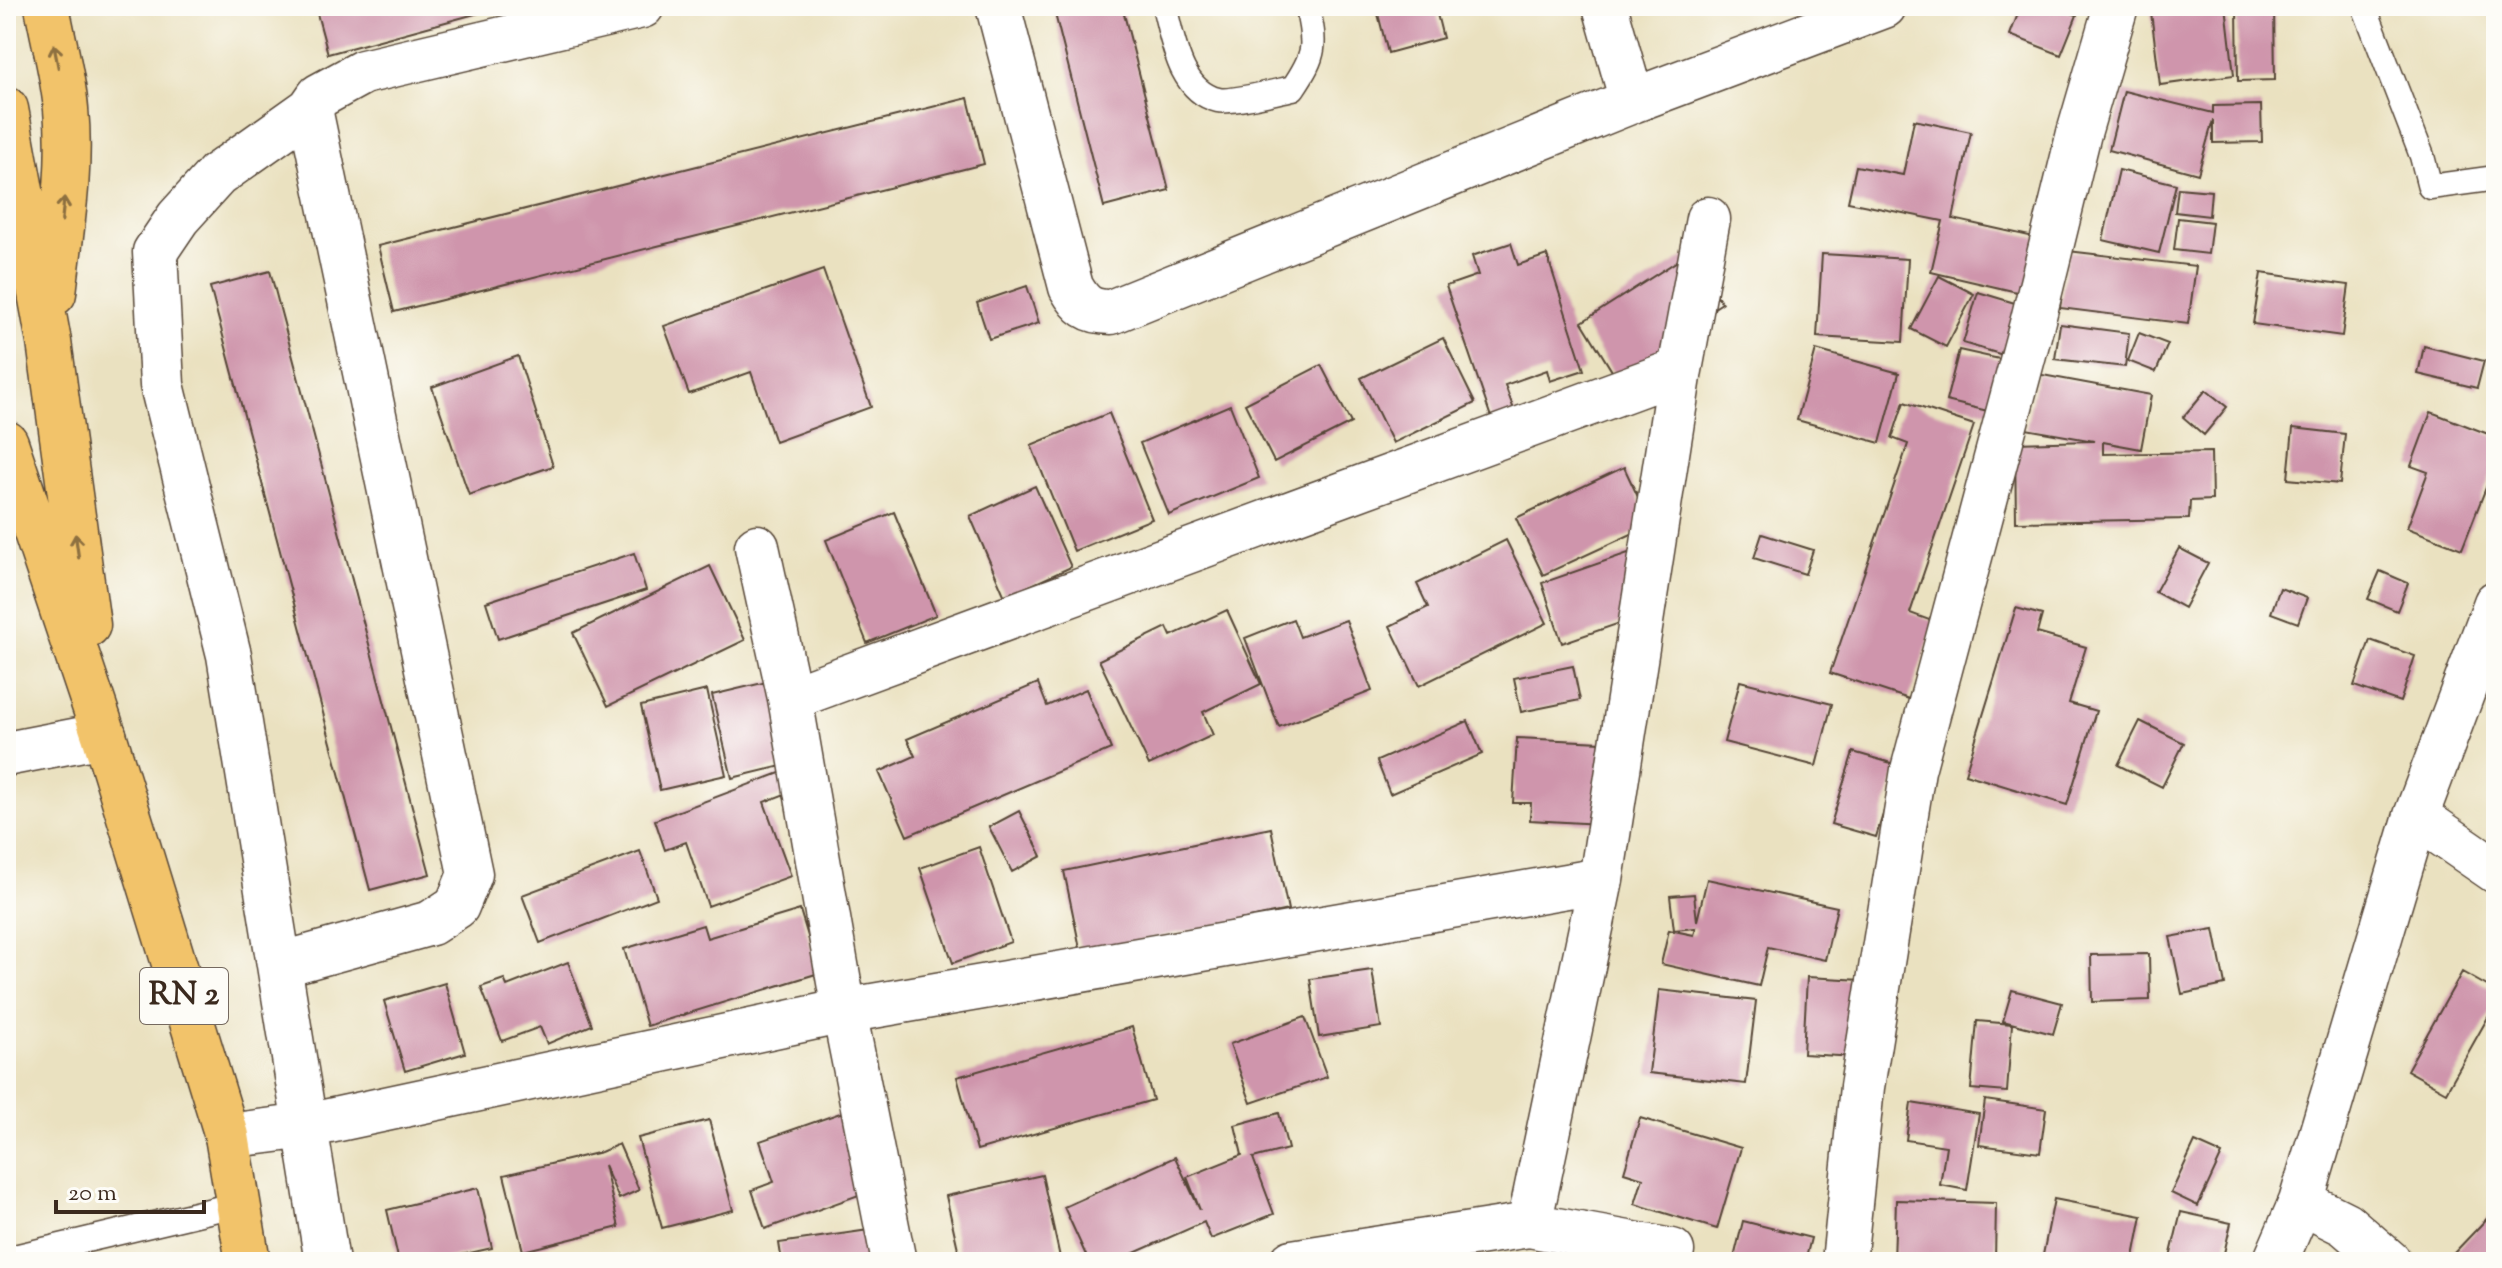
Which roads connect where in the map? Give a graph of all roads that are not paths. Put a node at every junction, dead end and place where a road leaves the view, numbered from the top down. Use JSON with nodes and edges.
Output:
{"nodes":[{"id":1,"x":47,"y":6,"type":"edge"},
{"id":2,"x":642,"y":6,"type":"edge"},
{"id":3,"x":998,"y":6,"type":"edge"},
{"id":4,"x":1164,"y":6,"type":"edge"},
{"id":5,"x":1307,"y":6,"type":"edge"},
{"id":6,"x":1605,"y":6,"type":"edge"},
{"id":7,"x":1884,"y":6,"type":"edge"},
{"id":8,"x":2116,"y":6,"type":"edge"},
{"id":9,"x":2364,"y":6,"type":"edge"},
{"id":10,"x":1632,"y":101,"type":"junction"},
{"id":11,"x":6,"y":109,"type":"edge"},
{"id":12,"x":310,"y":109,"type":"junction"},
{"id":13,"x":2496,"y":178,"type":"edge"},
{"id":14,"x":1708,"y":219,"type":"dead end"},
{"id":15,"x":49,"y":342,"type":"junction"},
{"id":16,"x":1680,"y":370,"type":"junction"},
{"id":17,"x":6,"y":443,"type":"edge"},
{"id":18,"x":757,"y":547,"type":"dead end"},
{"id":19,"x":2494,"y":613,"type":"edge"},
{"id":20,"x":790,"y":698,"type":"junction"},
{"id":21,"x":104,"y":735,"type":"junction"},
{"id":22,"x":6,"y":754,"type":"edge"},
{"id":23,"x":2416,"y":816,"type":"junction"},
{"id":24,"x":2496,"y":871,"type":"edge"},
{"id":25,"x":1601,"y":880,"type":"junction"},
{"id":26,"x":280,"y":965,"type":"junction"},
{"id":27,"x":844,"y":1011,"type":"junction"},
{"id":28,"x":306,"y":1126,"type":"junction"},
{"id":29,"x":227,"y":1136,"type":"junction"},
{"id":30,"x":2301,"y":1202,"type":"junction"},
{"id":31,"x":238,"y":1204,"type":"junction"},
{"id":32,"x":1529,"y":1225,"type":"junction"},
{"id":33,"x":1672,"y":1251,"type":"dead end"},
{"id":34,"x":6,"y":1259,"type":"edge"},
{"id":35,"x":248,"y":1262,"type":"edge"},
{"id":36,"x":327,"y":1262,"type":"edge"},
{"id":37,"x":894,"y":1262,"type":"edge"},
{"id":38,"x":1292,"y":1262,"type":"edge"},
{"id":39,"x":1844,"y":1262,"type":"edge"},
{"id":40,"x":2275,"y":1262,"type":"edge"},
{"id":41,"x":2389,"y":1262,"type":"edge"}],
"edges":[{"from":15,"to":1,"type":"highway","one_way":true},
{"from":2,"to":12,"type":"street"},
{"from":3,"to":10,"type":"street"},
{"from":4,"to":5,"type":"lane"},
{"from":6,"to":10,"type":"street"},
{"from":7,"to":10,"type":"street"},
{"from":8,"to":39,"type":"street"},
{"from":9,"to":13,"type":"lane"},
{"from":11,"to":15,"type":"highway","number":"RN 2"},
{"from":12,"to":26,"type":"street"},
{"from":12,"to":26,"type":"street"},
{"from":14,"to":16,"type":"street"},
{"from":21,"to":15,"type":"highway","number":"RN 2","one_way":true},
{"from":16,"to":20,"type":"street"},
{"from":16,"to":25,"type":"street"},
{"from":17,"to":21,"type":"highway","number":"RN 2"},
{"from":18,"to":20,"type":"street"},
{"from":19,"to":23,"type":"street"},
{"from":20,"to":27,"type":"street"},
{"from":21,"to":22,"type":"street"},
{"from":21,"to":29,"type":"highway","number":"RN 2"},
{"from":23,"to":24,"type":"street"},
{"from":23,"to":30,"type":"street"},
{"from":25,"to":27,"type":"street"},
{"from":25,"to":32,"type":"street"},
{"from":26,"to":28,"type":"street"},
{"from":27,"to":28,"type":"street"},
{"from":27,"to":37,"type":"street"},
{"from":28,"to":29,"type":"street"},
{"from":28,"to":36,"type":"street"},
{"from":29,"to":31,"type":"highway","number":"RN 2"},
{"from":30,"to":40,"type":"street"},
{"from":30,"to":41,"type":"street"},
{"from":31,"to":34,"type":"lane"},
{"from":31,"to":35,"type":"highway","number":"RN 2"},
{"from":32,"to":33,"type":"street"},
{"from":32,"to":38,"type":"street"}]}
